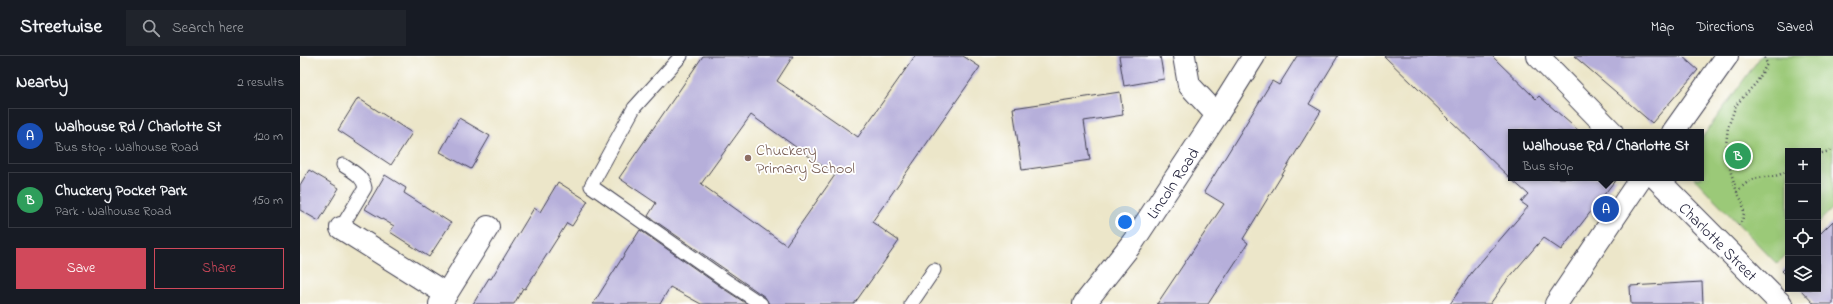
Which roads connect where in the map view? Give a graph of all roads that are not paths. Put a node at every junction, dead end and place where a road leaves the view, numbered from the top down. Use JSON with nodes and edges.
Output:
{"nodes":[{"id":1,"x":681,"y":56,"type":"edge"},
{"id":2,"x":1184,"y":56,"type":"edge"},
{"id":3,"x":1254,"y":56,"type":"edge"},
{"id":4,"x":1538,"y":56,"type":"edge"},
{"id":5,"x":1727,"y":56,"type":"edge"},
{"id":6,"x":1217,"y":115,"type":"junction"},
{"id":7,"x":1609,"y":129,"type":"edge"},
{"id":8,"x":1675,"y":129,"type":"edge"},
{"id":9,"x":343,"y":166,"type":"dead end"},
{"id":10,"x":1639,"y":181,"type":"edge"},
{"id":11,"x":1659,"y":181,"type":"edge"},
{"id":12,"x":488,"y":227,"type":"dead end"},
{"id":13,"x":341,"y":228,"type":"joint"},
{"id":14,"x":934,"y":270,"type":"dead end"},
{"id":15,"x":443,"y":299,"type":"edge"},
{"id":16,"x":761,"y":304,"type":"edge"},
{"id":17,"x":911,"y":304,"type":"edge"},
{"id":18,"x":1084,"y":304,"type":"edge"},
{"id":19,"x":1556,"y":304,"type":"edge"},
{"id":20,"x":1781,"y":304,"type":"edge"}],
"edges":[{"from":1,"to":16,"type":"lane"},
{"from":2,"to":6,"type":"street"},
{"from":3,"to":6,"type":"street","name":"Lincoln Road"},
{"from":4,"to":7,"type":"street"},
{"from":5,"to":8,"type":"street"},
{"from":6,"to":18,"type":"street","name":"Lincoln Road"},
{"from":9,"to":13,"type":"lane"},
{"from":10,"to":19,"type":"street"},
{"from":11,"to":20,"type":"street","name":"Charlotte Street"},
{"from":12,"to":15,"type":"street"},
{"from":13,"to":15,"type":"street"},
{"from":14,"to":17,"type":"lane"}]}
